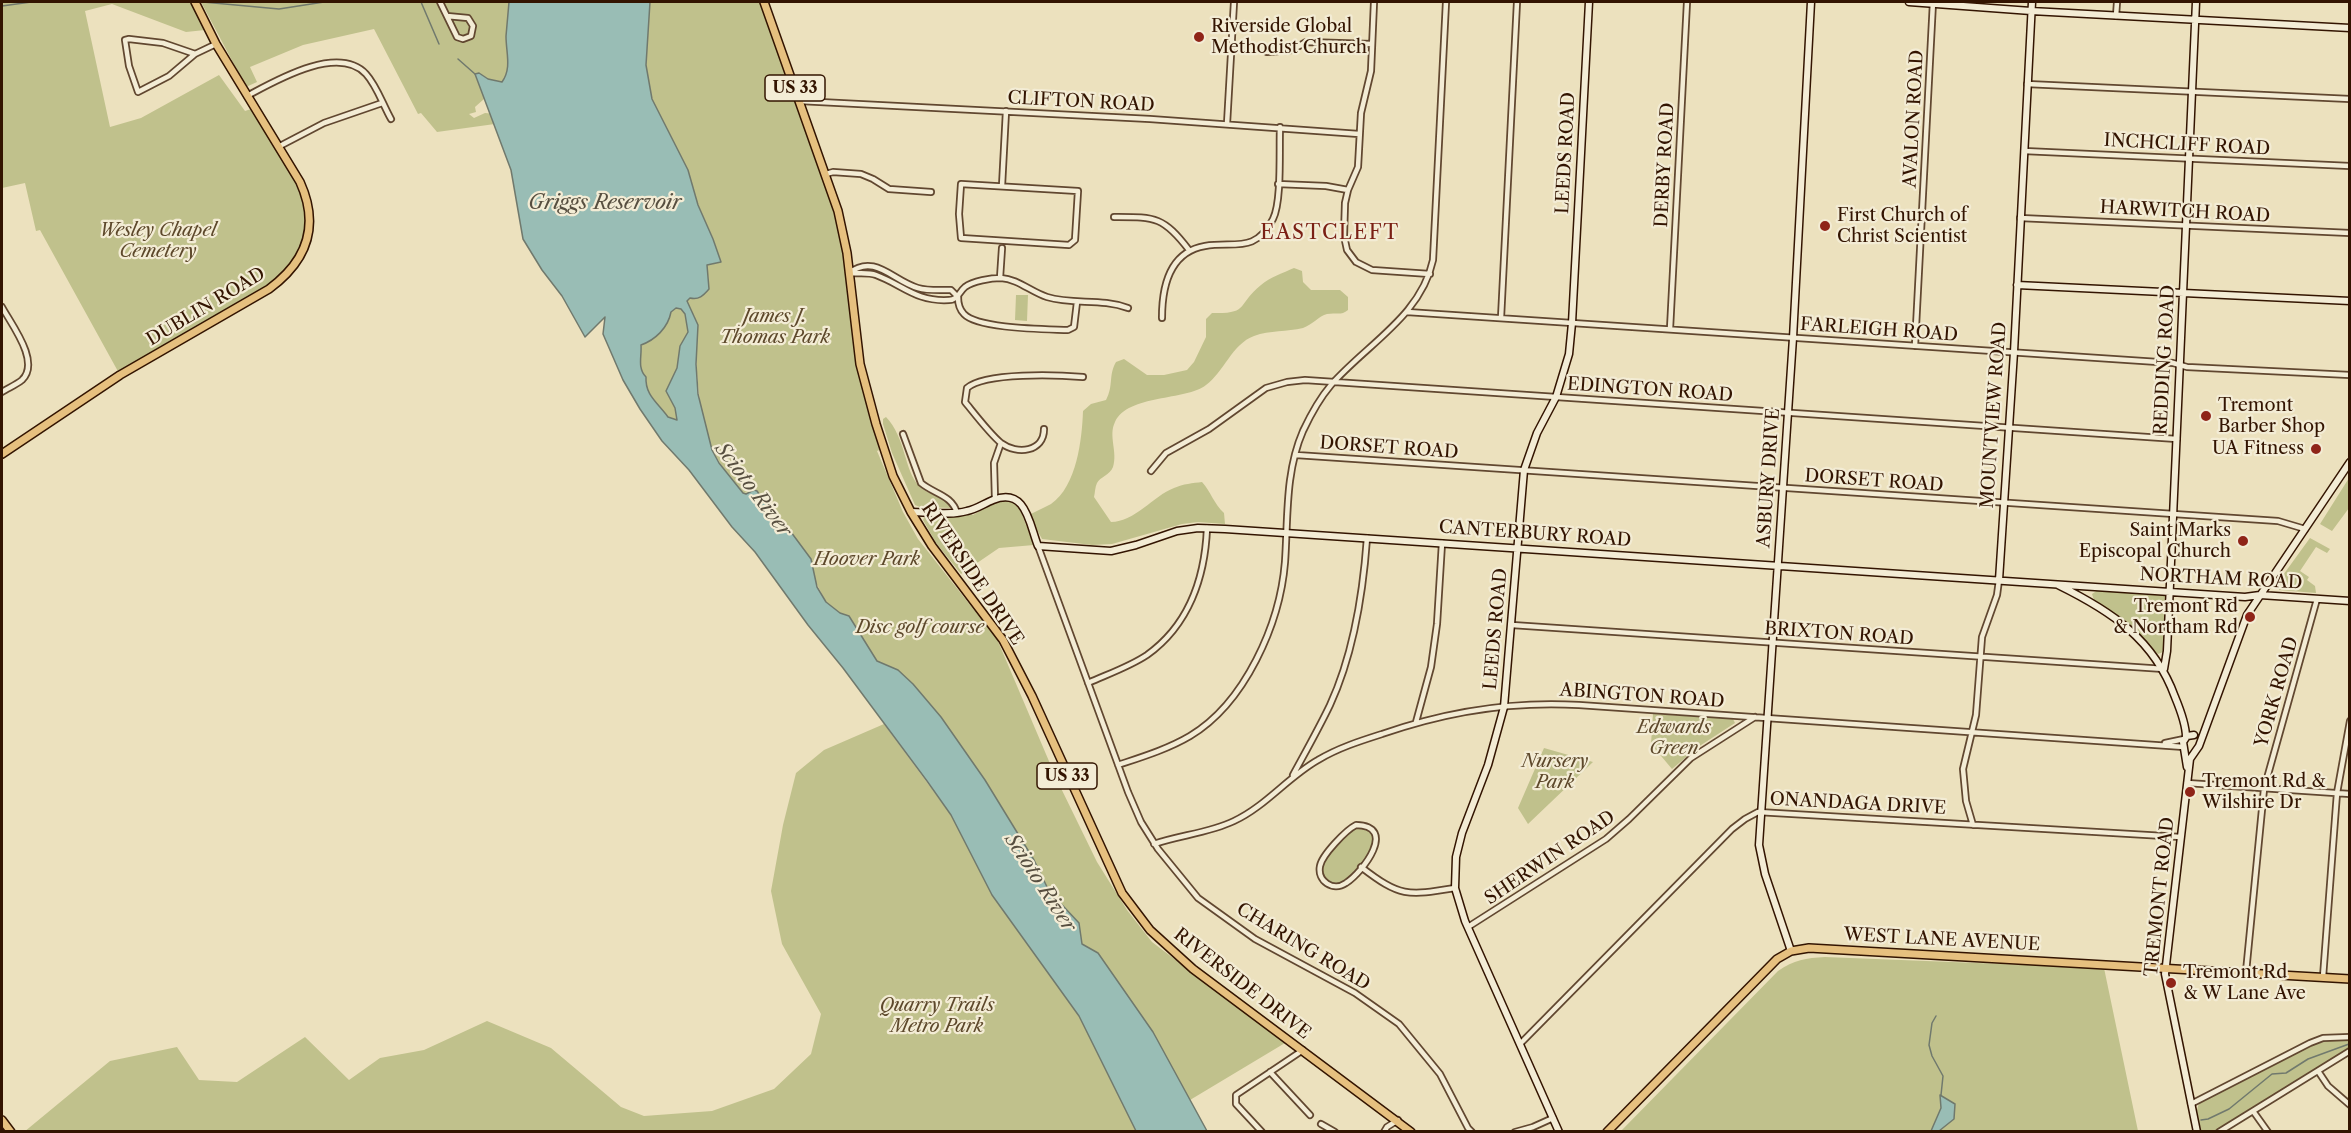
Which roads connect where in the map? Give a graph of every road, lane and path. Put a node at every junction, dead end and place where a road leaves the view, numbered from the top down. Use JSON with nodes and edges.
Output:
{"nodes":[{"id":1,"x":195,"y":2,"type":"edge"},
{"id":2,"x":440,"y":2,"type":"edge"},
{"id":3,"x":764,"y":2,"type":"edge"},
{"id":4,"x":1234,"y":2,"type":"edge"},
{"id":5,"x":1374,"y":2,"type":"edge"},
{"id":6,"x":1446,"y":2,"type":"edge"},
{"id":7,"x":1517,"y":2,"type":"edge"},
{"id":8,"x":1589,"y":2,"type":"edge"},
{"id":9,"x":1687,"y":2,"type":"edge"},
{"id":10,"x":1811,"y":2,"type":"edge"},
{"id":11,"x":1909,"y":2,"type":"edge"},
{"id":12,"x":1933,"y":2,"type":"edge"},
{"id":13,"x":2032,"y":2,"type":"edge"},
{"id":14,"x":2117,"y":2,"type":"edge"},
{"id":15,"x":2196,"y":2,"type":"edge"},
{"id":16,"x":2031,"y":11,"type":"junction"},
{"id":17,"x":447,"y":16,"type":"junction"},
{"id":18,"x":2116,"y":16,"type":"junction"},
{"id":19,"x":2195,"y":20,"type":"junction"},
{"id":20,"x":2349,"y":28,"type":"edge"},
{"id":21,"x":216,"y":44,"type":"junction"},
{"id":22,"x":1372,"y":44,"type":"junction"},
{"id":23,"x":1267,"y":52,"type":"dead end"},
{"id":24,"x":195,"y":54,"type":"junction"},
{"id":25,"x":2027,"y":84,"type":"junction"},
{"id":26,"x":2193,"y":92,"type":"junction"},
{"id":27,"x":247,"y":96,"type":"junction"},
{"id":28,"x":2349,"y":99,"type":"edge"},
{"id":29,"x":800,"y":101,"type":"junction"},
{"id":30,"x":382,"y":103,"type":"junction"},
{"id":31,"x":1006,"y":111,"type":"junction"},
{"id":32,"x":391,"y":119,"type":"dead end"},
{"id":33,"x":1227,"y":124,"type":"junction"},
{"id":34,"x":1280,"y":127,"type":"junction"},
{"id":35,"x":1359,"y":134,"type":"junction"},
{"id":36,"x":278,"y":147,"type":"junction"},
{"id":37,"x":2024,"y":151,"type":"junction"},
{"id":38,"x":2190,"y":158,"type":"junction"},
{"id":39,"x":2349,"y":166,"type":"edge"},
{"id":40,"x":826,"y":174,"type":"junction"},
{"id":41,"x":1278,"y":184,"type":"junction"},
{"id":42,"x":1002,"y":186,"type":"junction"},
{"id":43,"x":1348,"y":190,"type":"junction"},
{"id":44,"x":931,"y":192,"type":"dead end"},
{"id":45,"x":1114,"y":217,"type":"dead end"},
{"id":46,"x":2020,"y":218,"type":"junction"},
{"id":47,"x":2187,"y":225,"type":"junction"},
{"id":48,"x":2349,"y":233,"type":"edge"},
{"id":49,"x":1002,"y":248,"type":"dead end"},
{"id":50,"x":1189,"y":250,"type":"junction"},
{"id":51,"x":849,"y":273,"type":"junction"},
{"id":52,"x":1430,"y":274,"type":"junction"},
{"id":53,"x":1000,"y":278,"type":"junction"},
{"id":54,"x":2017,"y":285,"type":"junction"},
{"id":55,"x":2183,"y":293,"type":"junction"},
{"id":56,"x":958,"y":297,"type":"junction"},
{"id":57,"x":2349,"y":301,"type":"edge"},
{"id":58,"x":1077,"y":302,"type":"junction"},
{"id":59,"x":2,"y":307,"type":"edge"},
{"id":60,"x":1128,"y":308,"type":"dead end"},
{"id":61,"x":1407,"y":312,"type":"junction"},
{"id":62,"x":3,"y":315,"type":"edge"},
{"id":63,"x":1162,"y":318,"type":"dead end"},
{"id":64,"x":1501,"y":318,"type":"junction"},
{"id":65,"x":1572,"y":323,"type":"junction"},
{"id":66,"x":1670,"y":329,"type":"junction"},
{"id":67,"x":1793,"y":338,"type":"junction"},
{"id":68,"x":1915,"y":346,"type":"junction"},
{"id":69,"x":2014,"y":352,"type":"junction"},
{"id":70,"x":2180,"y":365,"type":"junction"},
{"id":71,"x":2349,"y":375,"type":"edge"},
{"id":72,"x":1083,"y":376,"type":"dead end"},
{"id":73,"x":1333,"y":383,"type":"junction"},
{"id":74,"x":2,"y":392,"type":"edge"},
{"id":75,"x":1556,"y":397,"type":"junction"},
{"id":76,"x":1788,"y":413,"type":"junction"},
{"id":77,"x":2008,"y":428,"type":"junction"},
{"id":78,"x":1044,"y":429,"type":"dead end"},
{"id":79,"x":903,"y":434,"type":"dead end"},
{"id":80,"x":2177,"y":439,"type":"junction"},
{"id":81,"x":1001,"y":443,"type":"junction"},
{"id":82,"x":2,"y":454,"type":"edge"},
{"id":83,"x":1296,"y":455,"type":"junction"},
{"id":84,"x":2349,"y":462,"type":"edge"},
{"id":85,"x":1524,"y":470,"type":"junction"},
{"id":86,"x":1151,"y":471,"type":"dead end"},
{"id":87,"x":1783,"y":488,"type":"junction"},
{"id":88,"x":995,"y":499,"type":"junction"},
{"id":89,"x":2003,"y":503,"type":"junction"},
{"id":90,"x":910,"y":512,"type":"junction"},
{"id":91,"x":957,"y":513,"type":"junction"},
{"id":92,"x":2174,"y":514,"type":"junction"},
{"id":93,"x":1207,"y":528,"type":"junction"},
{"id":94,"x":2305,"y":529,"type":"junction"},
{"id":95,"x":1287,"y":532,"type":"junction"},
{"id":96,"x":1367,"y":538,"type":"junction"},
{"id":97,"x":1442,"y":543,"type":"junction"},
{"id":98,"x":1038,"y":546,"type":"junction"},
{"id":99,"x":1518,"y":548,"type":"junction"},
{"id":100,"x":1778,"y":566,"type":"junction"},
{"id":101,"x":1999,"y":580,"type":"junction"},
{"id":102,"x":2054,"y":584,"type":"junction"},
{"id":103,"x":2170,"y":592,"type":"junction"},
{"id":104,"x":2260,"y":595,"type":"junction"},
{"id":105,"x":2317,"y":599,"type":"junction"},
{"id":106,"x":2349,"y":601,"type":"edge"},
{"id":107,"x":1512,"y":626,"type":"junction"},
{"id":108,"x":1773,"y":643,"type":"junction"},
{"id":109,"x":1980,"y":657,"type":"junction"},
{"id":110,"x":2164,"y":669,"type":"junction"},
{"id":111,"x":1088,"y":682,"type":"junction"},
{"id":112,"x":1504,"y":707,"type":"junction"},
{"id":113,"x":1755,"y":717,"type":"junction"},
{"id":114,"x":1768,"y":718,"type":"junction"},
{"id":115,"x":2349,"y":721,"type":"edge"},
{"id":116,"x":1416,"y":722,"type":"junction"},
{"id":117,"x":1974,"y":732,"type":"junction"},
{"id":118,"x":2189,"y":740,"type":"junction"},
{"id":119,"x":2194,"y":751,"type":"junction"},
{"id":120,"x":1118,"y":765,"type":"junction"},
{"id":121,"x":2188,"y":770,"type":"junction"},
{"id":122,"x":1292,"y":777,"type":"junction"},
{"id":123,"x":2187,"y":783,"type":"junction"},
{"id":124,"x":2264,"y":789,"type":"junction"},
{"id":125,"x":2337,"y":793,"type":"junction"},
{"id":126,"x":2349,"y":794,"type":"edge"},
{"id":127,"x":1761,"y":812,"type":"junction"},
{"id":128,"x":1973,"y":825,"type":"junction"},
{"id":129,"x":2181,"y":837,"type":"junction"},
{"id":130,"x":1154,"y":844,"type":"junction"},
{"id":131,"x":1361,"y":867,"type":"junction"},
{"id":132,"x":1455,"y":888,"type":"junction"},
{"id":133,"x":1468,"y":927,"type":"junction"},
{"id":134,"x":1791,"y":951,"type":"junction"},
{"id":135,"x":2165,"y":968,"type":"junction"},
{"id":136,"x":2246,"y":972,"type":"junction"},
{"id":137,"x":2323,"y":977,"type":"junction"},
{"id":138,"x":2349,"y":979,"type":"edge"},
{"id":139,"x":2349,"y":1037,"type":"edge"},
{"id":140,"x":1520,"y":1044,"type":"junction"},
{"id":141,"x":1303,"y":1050,"type":"junction"},
{"id":142,"x":2349,"y":1051,"type":"edge"},
{"id":143,"x":2318,"y":1071,"type":"junction"},
{"id":144,"x":1269,"y":1072,"type":"junction"},
{"id":145,"x":2191,"y":1104,"type":"junction"},
{"id":146,"x":2349,"y":1105,"type":"edge"},
{"id":147,"x":2253,"y":1111,"type":"junction"},
{"id":148,"x":1310,"y":1115,"type":"dead end"},
{"id":149,"x":1553,"y":1118,"type":"junction"},
{"id":150,"x":2,"y":1120,"type":"edge"},
{"id":151,"x":1398,"y":1120,"type":"junction"},
{"id":152,"x":1321,"y":1124,"type":"dead end"},
{"id":153,"x":1385,"y":1129,"type":"edge"},
{"id":154,"x":11,"y":1131,"type":"edge"},
{"id":155,"x":1262,"y":1131,"type":"edge"},
{"id":156,"x":1335,"y":1131,"type":"edge"},
{"id":157,"x":1411,"y":1131,"type":"edge"},
{"id":158,"x":1472,"y":1131,"type":"edge"},
{"id":159,"x":1515,"y":1131,"type":"edge"},
{"id":160,"x":1559,"y":1131,"type":"edge"},
{"id":161,"x":1607,"y":1131,"type":"edge"},
{"id":162,"x":2197,"y":1131,"type":"edge"},
{"id":163,"x":2219,"y":1131,"type":"edge"},
{"id":164,"x":2268,"y":1131,"type":"edge"}],
"edges":[{"from":1,"to":21,"type":"main road","name":"DUBLIN ROAD"},
{"from":2,"to":17,"type":"street"},
{"from":3,"to":29,"type":"main road","name":"RIVERSIDE DRIVE","number":"US 33"},
{"from":4,"to":33,"type":"street"},
{"from":5,"to":22,"type":"street"},
{"from":6,"to":52,"type":"street"},
{"from":7,"to":64,"type":"street"},
{"from":8,"to":65,"type":"street","name":"LEEDS ROAD"},
{"from":9,"to":66,"type":"street","name":"DERBY ROAD"},
{"from":10,"to":67,"type":"street","name":"ASBURY DRIVE"},
{"from":11,"to":12,"type":"street"},
{"from":12,"to":16,"type":"street"},
{"from":12,"to":68,"type":"street","name":"AVALON ROAD"},
{"from":13,"to":16,"type":"street","name":"MOUNTVIEW ROAD"},
{"from":14,"to":18,"type":"street"},
{"from":15,"to":19,"type":"street","name":"REDDING ROAD"},
{"from":16,"to":18,"type":"street"},
{"from":16,"to":25,"type":"street","name":"MOUNTVIEW ROAD"},
{"from":17,"to":17,"type":"street"},
{"from":18,"to":19,"type":"street"},
{"from":19,"to":20,"type":"street"},
{"from":19,"to":26,"type":"street","name":"REDDING ROAD"},
{"from":21,"to":24,"type":"street"},
{"from":21,"to":27,"type":"main road","name":"DUBLIN ROAD"},
{"from":22,"to":23,"type":"street"},
{"from":22,"to":35,"type":"street"},
{"from":24,"to":24,"type":"street"},
{"from":25,"to":26,"type":"street"},
{"from":25,"to":37,"type":"street","name":"MOUNTVIEW ROAD"},
{"from":26,"to":28,"type":"street"},
{"from":26,"to":38,"type":"street","name":"REDDING ROAD"},
{"from":27,"to":30,"type":"street"},
{"from":27,"to":36,"type":"main road","name":"DUBLIN ROAD"},
{"from":29,"to":31,"type":"street","name":"CLIFTON ROAD"},
{"from":29,"to":40,"type":"main road","name":"RIVERSIDE DRIVE","number":"US 33"},
{"from":30,"to":32,"type":"street"},
{"from":30,"to":36,"type":"street"},
{"from":31,"to":33,"type":"street","name":"CLIFTON ROAD"},
{"from":31,"to":42,"type":"street"},
{"from":33,"to":34,"type":"street","name":"CLIFTON ROAD"},
{"from":34,"to":35,"type":"street","name":"CLIFTON ROAD"},
{"from":34,"to":41,"type":"street"},
{"from":35,"to":43,"type":"street"},
{"from":36,"to":82,"type":"main road","name":"DUBLIN ROAD"},
{"from":37,"to":38,"type":"street","name":"INCHCLIFF ROAD"},
{"from":37,"to":46,"type":"street","name":"MOUNTVIEW ROAD"},
{"from":38,"to":39,"type":"street","name":"INCHCLIFF ROAD"},
{"from":38,"to":47,"type":"street","name":"REDDING ROAD"},
{"from":40,"to":44,"type":"street"},
{"from":40,"to":51,"type":"main road","name":"RIVERSIDE DRIVE","number":"US 33"},
{"from":41,"to":43,"type":"street"},
{"from":41,"to":50,"type":"street"},
{"from":42,"to":42,"type":"street"},
{"from":43,"to":52,"type":"street"},
{"from":45,"to":50,"type":"street"},
{"from":46,"to":47,"type":"street","name":"HARWITCH ROAD"},
{"from":46,"to":54,"type":"street","name":"MOUNTVIEW ROAD"},
{"from":47,"to":48,"type":"street","name":"HARWITCH ROAD"},
{"from":47,"to":55,"type":"street","name":"REDDING ROAD"},
{"from":49,"to":53,"type":"street"},
{"from":50,"to":63,"type":"street"},
{"from":51,"to":56,"type":"street"},
{"from":51,"to":56,"type":"street"},
{"from":51,"to":90,"type":"main road","name":"RIVERSIDE DRIVE","number":"US 33"},
{"from":52,"to":61,"type":"street"},
{"from":53,"to":56,"type":"street"},
{"from":53,"to":58,"type":"street"},
{"from":54,"to":55,"type":"street"},
{"from":54,"to":69,"type":"street","name":"MOUNTVIEW ROAD"},
{"from":55,"to":57,"type":"street"},
{"from":55,"to":70,"type":"street","name":"REDDING ROAD"},
{"from":56,"to":58,"type":"street"},
{"from":58,"to":60,"type":"street"},
{"from":59,"to":62,"type":"street"},
{"from":61,"to":64,"type":"street","name":"FARLEIGH ROAD"},
{"from":61,"to":73,"type":"street"},
{"from":62,"to":74,"type":"street"},
{"from":64,"to":65,"type":"street","name":"FARLEIGH ROAD"},
{"from":65,"to":66,"type":"street","name":"FARLEIGH ROAD"},
{"from":65,"to":75,"type":"street","name":"LEEDS ROAD"},
{"from":66,"to":67,"type":"street","name":"FARLEIGH ROAD"},
{"from":67,"to":68,"type":"street","name":"FARLEIGH ROAD"},
{"from":67,"to":76,"type":"street","name":"ASBURY DRIVE"},
{"from":68,"to":69,"type":"street","name":"FARLEIGH ROAD"},
{"from":69,"to":70,"type":"street","name":"FARLEIGH ROAD"},
{"from":69,"to":77,"type":"street","name":"MOUNTVIEW ROAD"},
{"from":70,"to":71,"type":"street","name":"FARLEIGH ROAD"},
{"from":70,"to":80,"type":"street","name":"REDDING ROAD"},
{"from":72,"to":81,"type":"street"},
{"from":73,"to":75,"type":"street","name":"EDINGTON ROAD"},
{"from":73,"to":83,"type":"street"},
{"from":73,"to":86,"type":"street","name":"EDINGTON ROAD"},
{"from":75,"to":76,"type":"street","name":"EDINGTON ROAD"},
{"from":75,"to":85,"type":"street","name":"LEEDS ROAD"},
{"from":76,"to":77,"type":"street","name":"EDINGTON ROAD"},
{"from":76,"to":87,"type":"street","name":"ASBURY DRIVE"},
{"from":77,"to":80,"type":"street","name":"EDINGTON ROAD"},
{"from":77,"to":89,"type":"street","name":"MOUNTVIEW ROAD"},
{"from":78,"to":81,"type":"street"},
{"from":79,"to":91,"type":"street"},
{"from":80,"to":92,"type":"street","name":"REDDING ROAD"},
{"from":81,"to":88,"type":"street"},
{"from":83,"to":85,"type":"street","name":"DORSET ROAD"},
{"from":83,"to":95,"type":"street"},
{"from":84,"to":94,"type":"street"},
{"from":85,"to":87,"type":"street","name":"DORSET ROAD"},
{"from":85,"to":99,"type":"street","name":"LEEDS ROAD"},
{"from":87,"to":89,"type":"street","name":"DORSET ROAD"},
{"from":87,"to":100,"type":"street","name":"ASBURY DRIVE"},
{"from":88,"to":91,"type":"street"},
{"from":88,"to":98,"type":"street"},
{"from":89,"to":92,"type":"street","name":"DORSET ROAD"},
{"from":89,"to":101,"type":"street","name":"MOUNTVIEW ROAD"},
{"from":90,"to":91,"type":"street"},
{"from":90,"to":141,"type":"main road","name":"RIVERSIDE DRIVE","number":"US 33"},
{"from":92,"to":94,"type":"street","name":"DORSET ROAD"},
{"from":92,"to":103,"type":"street","name":"REDDING ROAD"},
{"from":93,"to":95,"type":"street","name":"CANTERBURY ROAD"},
{"from":93,"to":98,"type":"street","name":"CANTERBURY ROAD"},
{"from":93,"to":111,"type":"street"},
{"from":94,"to":104,"type":"street"},
{"from":95,"to":96,"type":"street","name":"CANTERBURY ROAD"},
{"from":95,"to":120,"type":"street"},
{"from":96,"to":97,"type":"street","name":"CANTERBURY ROAD"},
{"from":96,"to":122,"type":"street"},
{"from":97,"to":99,"type":"street","name":"CANTERBURY ROAD"},
{"from":97,"to":116,"type":"street"},
{"from":98,"to":111,"type":"street","name":"CHARING ROAD"},
{"from":99,"to":100,"type":"street","name":"CANTERBURY ROAD"},
{"from":99,"to":107,"type":"street","name":"LEEDS ROAD"},
{"from":100,"to":101,"type":"street","name":"CANTERBURY ROAD"},
{"from":100,"to":108,"type":"street","name":"ASBURY DRIVE"},
{"from":101,"to":102,"type":"street","name":"CANTERBURY ROAD"},
{"from":101,"to":109,"type":"street","name":"MOUNTVIEW ROAD"},
{"from":102,"to":103,"type":"street","name":"NORTHAM ROAD"},
{"from":102,"to":110,"type":"street","name":"CANTERBURY ROAD"},
{"from":103,"to":104,"type":"street","name":"NORTHAM ROAD"},
{"from":103,"to":110,"type":"street","name":"REDDING ROAD"},
{"from":104,"to":105,"type":"street","name":"NORTHAM ROAD"},
{"from":104,"to":118,"type":"street"},
{"from":105,"to":106,"type":"street","name":"NORTHAM ROAD"},
{"from":105,"to":124,"type":"street","name":"YORK ROAD"},
{"from":107,"to":108,"type":"street","name":"BRIXTON ROAD"},
{"from":107,"to":112,"type":"street","name":"LEEDS ROAD"},
{"from":108,"to":109,"type":"street","name":"BRIXTON ROAD"},
{"from":108,"to":114,"type":"street","name":"ASBURY DRIVE"},
{"from":109,"to":110,"type":"street","name":"BRIXTON ROAD"},
{"from":109,"to":117,"type":"street","name":"MOUNTVIEW ROAD"},
{"from":110,"to":118,"type":"street","name":"REDDING ROAD"},
{"from":111,"to":120,"type":"street","name":"CHARING ROAD"},
{"from":112,"to":113,"type":"street","name":"ABINGTON ROAD"},
{"from":112,"to":116,"type":"street","name":"ABINGTON ROAD"},
{"from":112,"to":132,"type":"street","name":"LEEDS ROAD"},
{"from":113,"to":114,"type":"street","name":"ABINGTON ROAD"},
{"from":113,"to":133,"type":"street","name":"SHERWIN ROAD"},
{"from":114,"to":117,"type":"street","name":"ABINGTON ROAD"},
{"from":114,"to":127,"type":"street","name":"ASBURY DRIVE"},
{"from":115,"to":125,"type":"street"},
{"from":116,"to":122,"type":"street","name":"ABINGTON ROAD"},
{"from":117,"to":118,"type":"street","name":"ABINGTON ROAD"},
{"from":117,"to":128,"type":"street","name":"MOUNTVIEW ROAD"},
{"from":118,"to":119,"type":"street"},
{"from":118,"to":119,"type":"street"},
{"from":118,"to":121,"type":"street","name":"REDDING ROAD"},
{"from":119,"to":121,"type":"street"},
{"from":120,"to":130,"type":"street","name":"CHARING ROAD"},
{"from":121,"to":123,"type":"street","name":"TREMONT ROAD"},
{"from":122,"to":130,"type":"street","name":"ABINGTON ROAD"},
{"from":123,"to":124,"type":"street"},
{"from":123,"to":129,"type":"street","name":"TREMONT ROAD"},
{"from":124,"to":125,"type":"street"},
{"from":124,"to":136,"type":"street","name":"YORK ROAD"},
{"from":125,"to":126,"type":"street"},
{"from":125,"to":137,"type":"street"},
{"from":127,"to":128,"type":"street","name":"ONANDAGA DRIVE"},
{"from":127,"to":134,"type":"street","name":"ASBURY DRIVE"},
{"from":127,"to":140,"type":"street","name":"ONANDAGA DRIVE"},
{"from":128,"to":129,"type":"street","name":"ONANDAGA DRIVE"},
{"from":129,"to":135,"type":"street","name":"TREMONT ROAD"},
{"from":130,"to":158,"type":"street","name":"CHARING ROAD"},
{"from":131,"to":131,"type":"street"},
{"from":131,"to":132,"type":"street"},
{"from":132,"to":133,"type":"street","name":"LEEDS ROAD"},
{"from":133,"to":140,"type":"street","name":"LEEDS ROAD"},
{"from":134,"to":135,"type":"main road","name":"WEST LANE AVENUE"},
{"from":134,"to":161,"type":"main road","name":"WEST LANE AVENUE"},
{"from":135,"to":136,"type":"main road","name":"WEST LANE AVENUE"},
{"from":135,"to":145,"type":"street","name":"TREMONT ROAD"},
{"from":136,"to":137,"type":"main road","name":"WEST LANE AVENUE"},
{"from":137,"to":138,"type":"main road","name":"WEST LANE AVENUE"},
{"from":139,"to":145,"type":"street"},
{"from":140,"to":149,"type":"street","name":"LEEDS ROAD"},
{"from":141,"to":144,"type":"street"},
{"from":141,"to":151,"type":"main road","name":"RIVERSIDE DRIVE","number":"US 33"},
{"from":142,"to":143,"type":"street"},
{"from":143,"to":146,"type":"street"},
{"from":143,"to":147,"type":"street"},
{"from":144,"to":148,"type":"street"},
{"from":144,"to":155,"type":"street"},
{"from":145,"to":162,"type":"street","name":"TREMONT ROAD"},
{"from":147,"to":163,"type":"street"},
{"from":147,"to":164,"type":"street"},
{"from":149,"to":159,"type":"street"},
{"from":149,"to":160,"type":"street","name":"LEEDS ROAD"},
{"from":150,"to":154,"type":"main road"},
{"from":151,"to":153,"type":"street"},
{"from":151,"to":157,"type":"main road","name":"RIVERSIDE DRIVE","number":"US 33"},
{"from":152,"to":156,"type":"street"}]}
